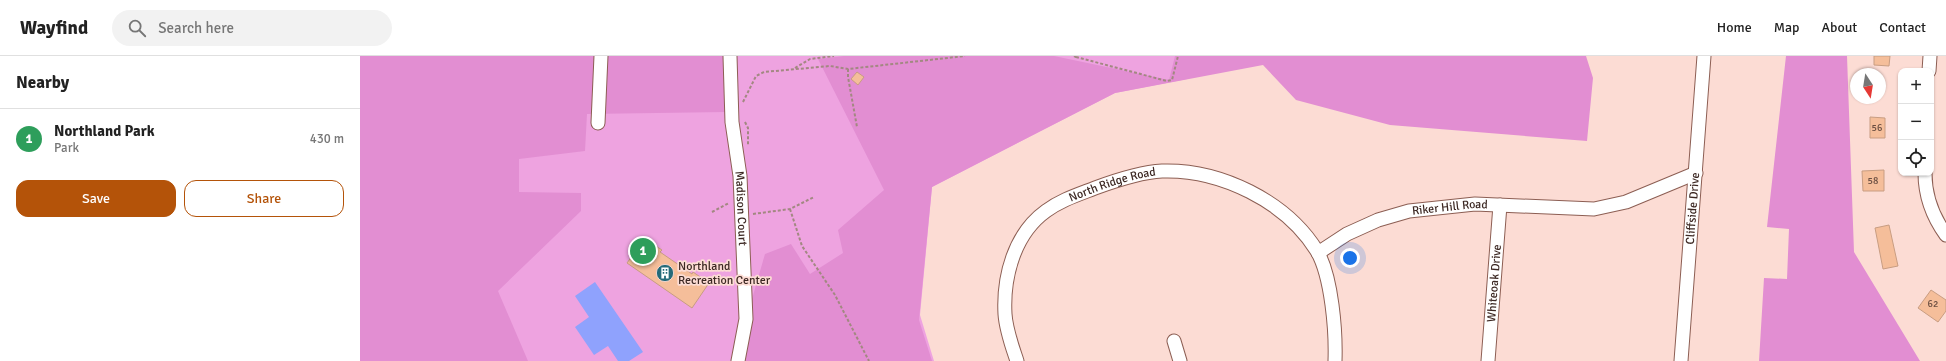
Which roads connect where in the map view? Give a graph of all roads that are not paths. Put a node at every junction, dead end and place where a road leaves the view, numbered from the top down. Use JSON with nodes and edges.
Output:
{"nodes":[{"id":1,"x":601,"y":56,"type":"edge"},
{"id":2,"x":730,"y":56,"type":"edge"},
{"id":3,"x":1704,"y":56,"type":"edge"},
{"id":4,"x":1930,"y":56,"type":"edge"},
{"id":5,"x":1929,"y":68,"type":"edge"},
{"id":6,"x":598,"y":123,"type":"dead end"},
{"id":7,"x":1696,"y":173,"type":"junction"},
{"id":8,"x":1925,"y":176,"type":"edge"},
{"id":9,"x":1500,"y":205,"type":"junction"},
{"id":10,"x":1946,"y":235,"type":"edge"},
{"id":11,"x":1318,"y":253,"type":"junction"},
{"id":12,"x":1174,"y":341,"type":"dead end"},
{"id":13,"x":738,"y":361,"type":"edge"},
{"id":14,"x":1017,"y":361,"type":"edge"},
{"id":15,"x":1180,"y":361,"type":"edge"},
{"id":16,"x":1336,"y":361,"type":"edge"},
{"id":17,"x":1488,"y":361,"type":"edge"},
{"id":18,"x":1681,"y":361,"type":"edge"}],
"edges":[{"from":1,"to":6,"type":"street"},
{"from":2,"to":13,"type":"street","name":"Madison Court"},
{"from":3,"to":7,"type":"street","name":"Cliffside Drive"},
{"from":4,"to":5,"type":"street"},
{"from":7,"to":9,"type":"street","name":"Riker Hill Road"},
{"from":7,"to":18,"type":"street","name":"Cliffside Drive"},
{"from":8,"to":10,"type":"street"},
{"from":9,"to":11,"type":"street","name":"Riker Hill Road"},
{"from":9,"to":17,"type":"street","name":"Whiteoak Drive"},
{"from":11,"to":14,"type":"street","name":"North Ridge Road"},
{"from":11,"to":16,"type":"street"},
{"from":12,"to":15,"type":"street"}]}
